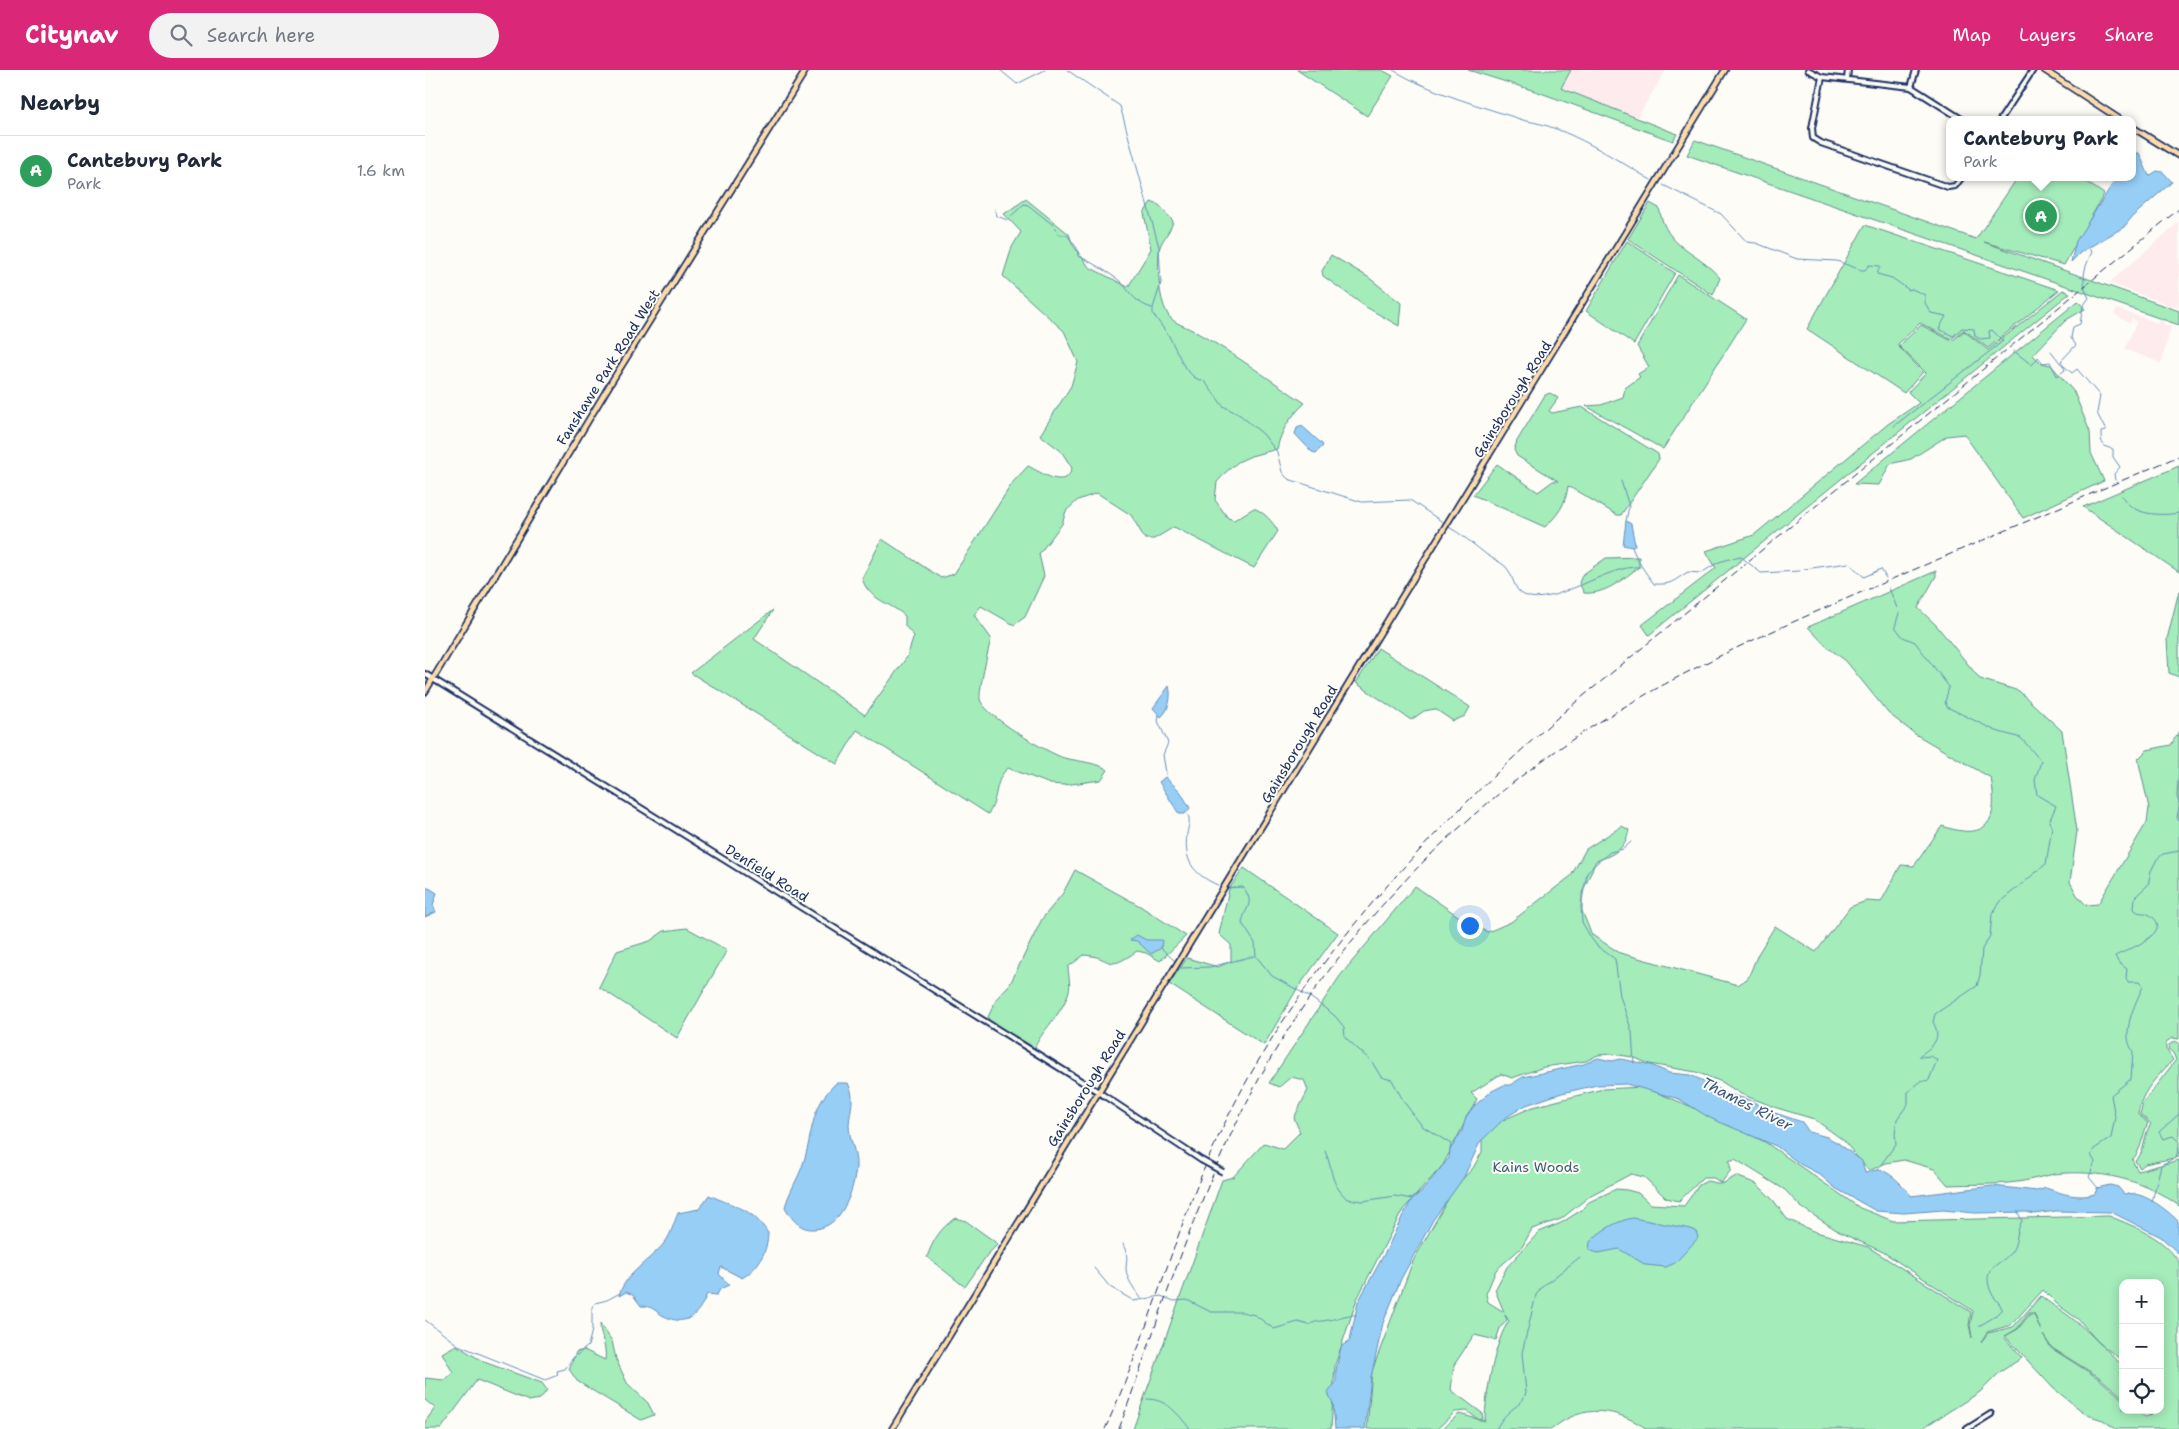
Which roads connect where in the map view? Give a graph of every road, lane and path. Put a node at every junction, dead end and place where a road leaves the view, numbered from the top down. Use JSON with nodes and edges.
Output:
{"nodes":[{"id":1,"x":806,"y":70,"type":"edge"},
{"id":2,"x":1725,"y":70,"type":"edge"},
{"id":3,"x":1808,"y":70,"type":"edge"},
{"id":4,"x":1849,"y":70,"type":"edge"},
{"id":5,"x":1916,"y":70,"type":"edge"},
{"id":6,"x":2033,"y":70,"type":"edge"},
{"id":7,"x":2044,"y":70,"type":"edge"},
{"id":8,"x":1823,"y":77,"type":"junction"},
{"id":9,"x":1847,"y":79,"type":"junction"},
{"id":10,"x":1911,"y":87,"type":"junction"},
{"id":11,"x":1957,"y":116,"type":"edge"},
{"id":12,"x":2002,"y":116,"type":"edge"},
{"id":13,"x":2115,"y":116,"type":"edge"},
{"id":14,"x":2136,"y":129,"type":"edge"},
{"id":15,"x":2179,"y":156,"type":"edge"},
{"id":16,"x":1959,"y":181,"type":"edge"},
{"id":17,"x":425,"y":674,"type":"edge"},
{"id":18,"x":433,"y":679,"type":"junction"},
{"id":19,"x":425,"y":692,"type":"edge"},
{"id":20,"x":1097,"y":1092,"type":"junction"},
{"id":21,"x":1229,"y":1175,"type":"dead end"},
{"id":22,"x":1991,"y":1414,"type":"dead end"},
{"id":23,"x":892,"y":1429,"type":"edge"},
{"id":24,"x":1967,"y":1429,"type":"edge"}],
"edges":[{"from":1,"to":18,"type":"main road","name":"Fanshawe Park Road West"},
{"from":2,"to":20,"type":"main road","name":"Gainsborough Road"},
{"from":3,"to":8,"type":"street"},
{"from":4,"to":9,"type":"street"},
{"from":5,"to":10,"type":"street"},
{"from":6,"to":12,"type":"street"},
{"from":7,"to":13,"type":"main road"},
{"from":8,"to":9,"type":"street"},
{"from":8,"to":16,"type":"street"},
{"from":9,"to":10,"type":"street"},
{"from":10,"to":11,"type":"street"},
{"from":14,"to":15,"type":"main road"},
{"from":17,"to":18,"type":"street","name":"Denfield Road"},
{"from":18,"to":19,"type":"main road","name":"Fanshawe Park Road West"},
{"from":18,"to":20,"type":"street","name":"Denfield Road"},
{"from":20,"to":21,"type":"street","name":"Denfield Road","bridge":true},
{"from":20,"to":23,"type":"main road","name":"Gainsborough Road"},
{"from":22,"to":24,"type":"street"}]}
